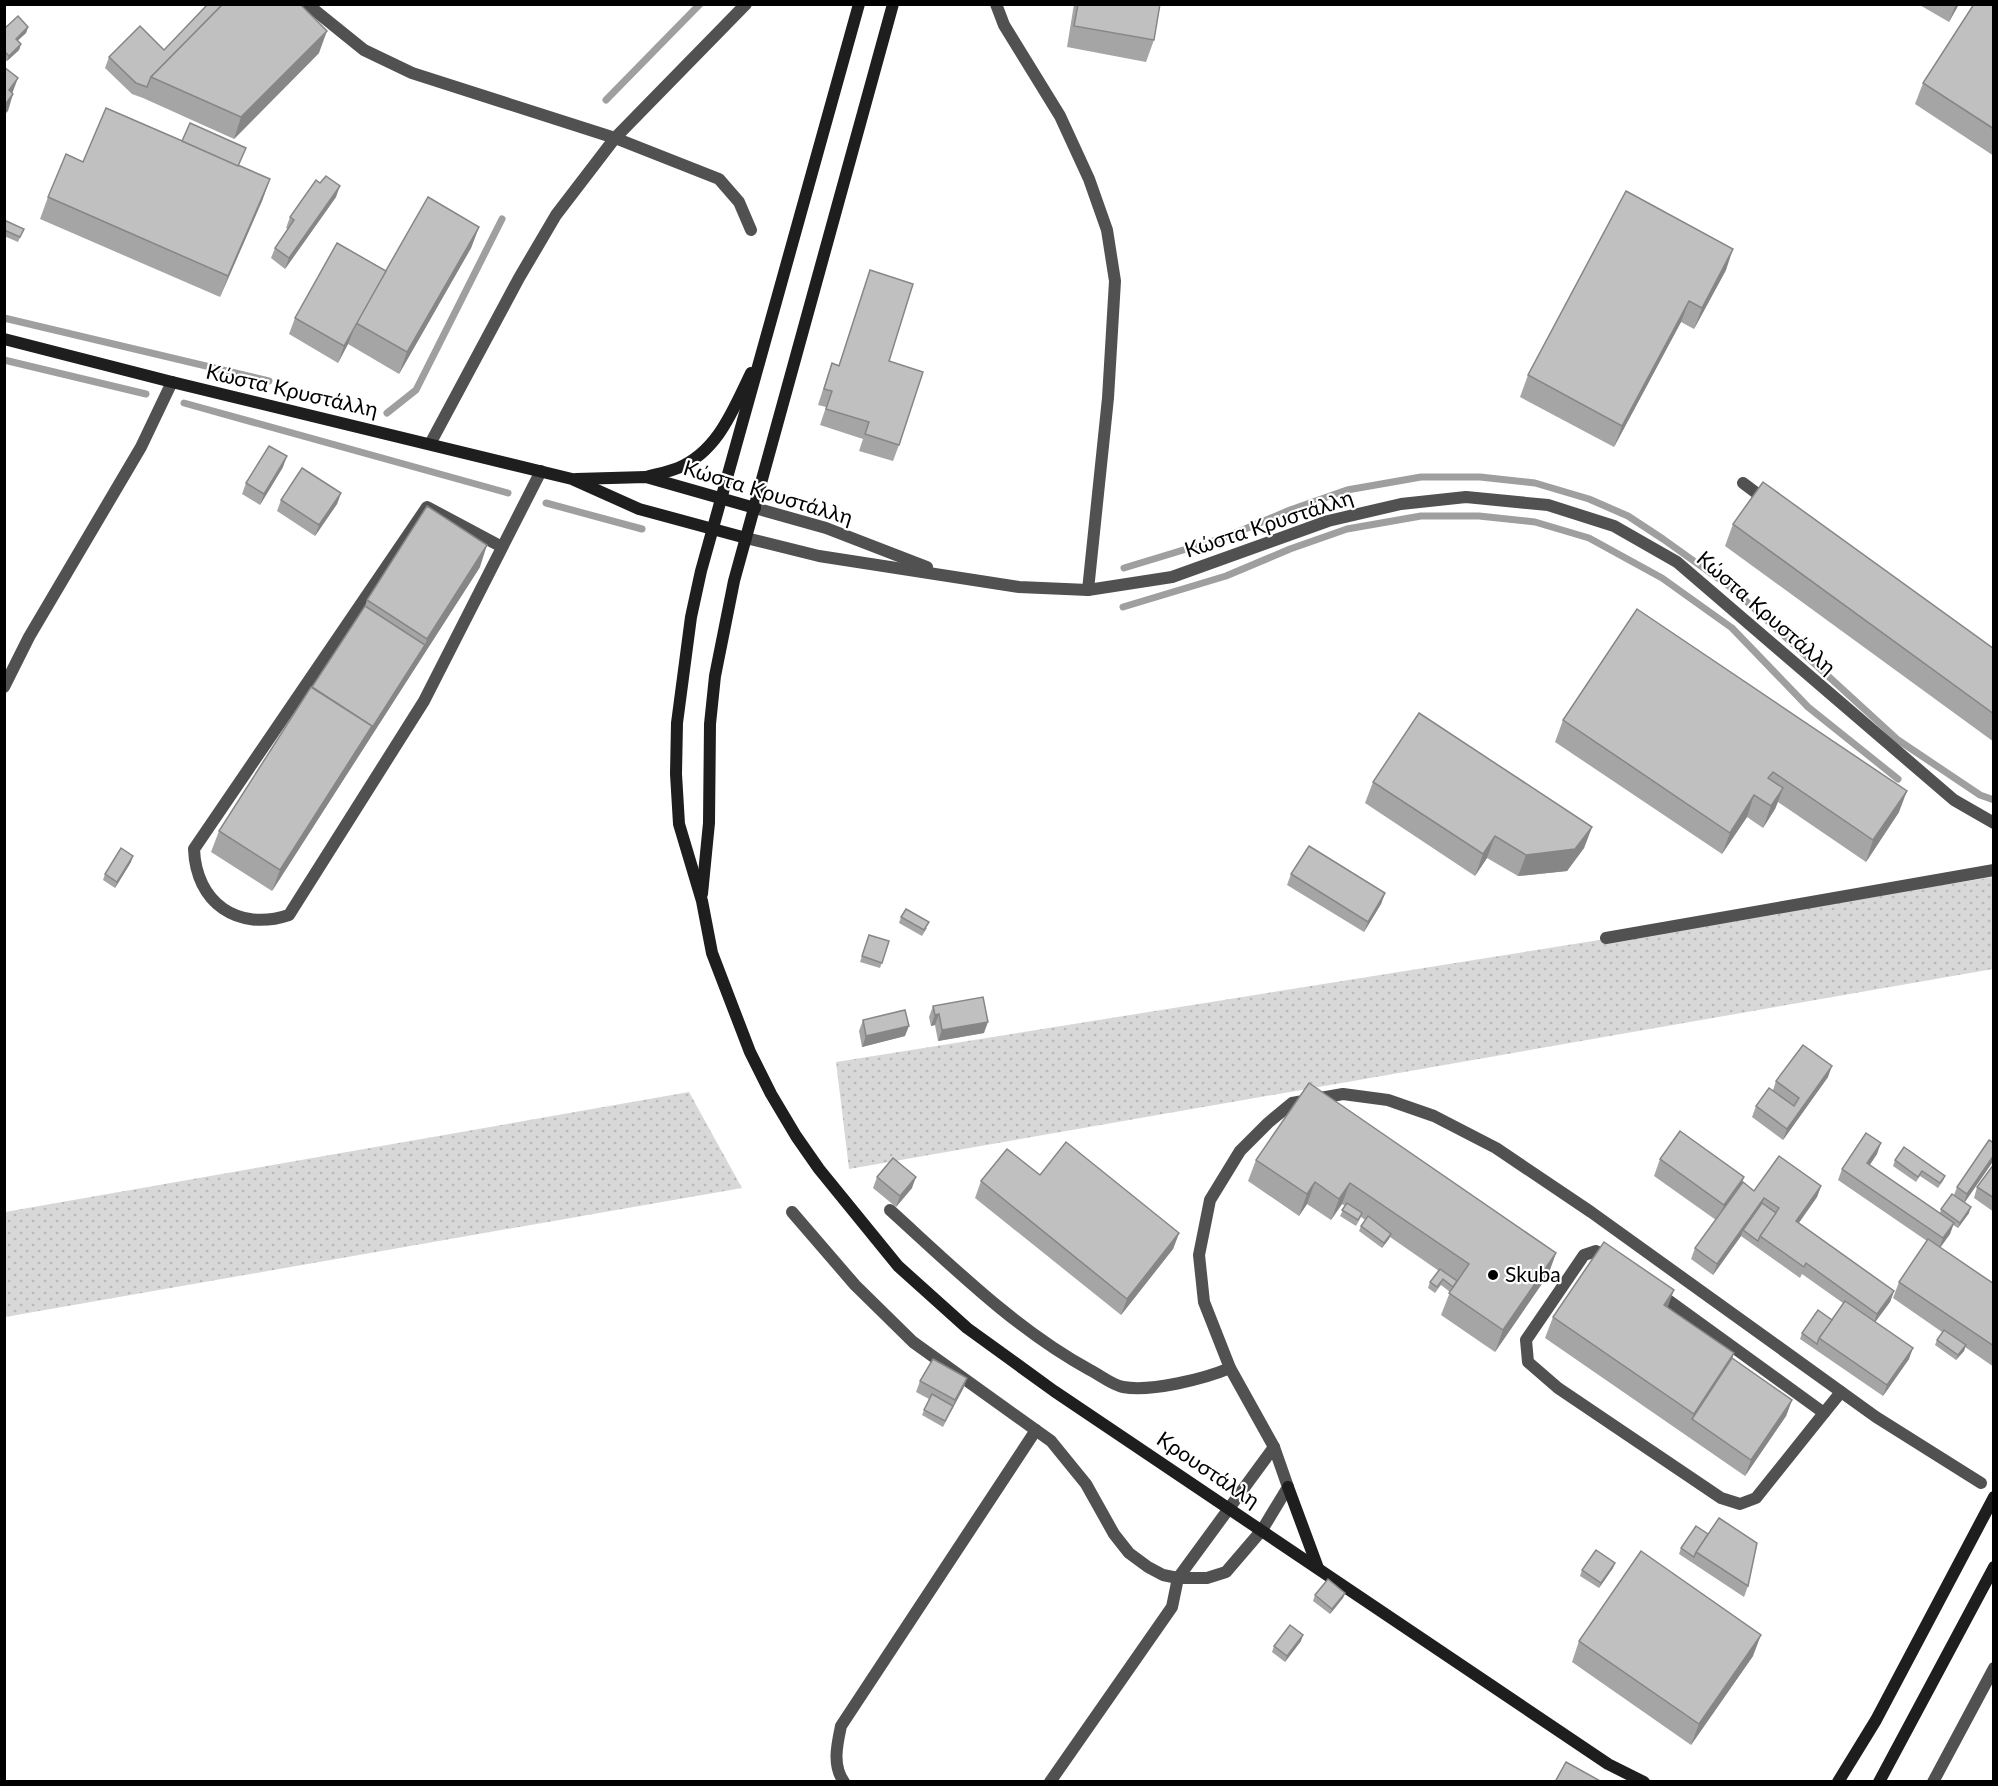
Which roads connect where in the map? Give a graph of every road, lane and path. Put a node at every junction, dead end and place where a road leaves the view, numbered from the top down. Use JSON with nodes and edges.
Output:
{"nodes":[{"id":1,"x":307,"y":4,"type":"edge"},
{"id":2,"x":746,"y":4,"type":"edge"},
{"id":3,"x":859,"y":4,"type":"edge"},
{"id":4,"x":893,"y":4,"type":"edge"},
{"id":5,"x":996,"y":4,"type":"edge"},
{"id":6,"x":615,"y":138,"type":"junction"},
{"id":7,"x":751,"y":230,"type":"dead end"},
{"id":8,"x":4,"y":339,"type":"edge"},
{"id":9,"x":766,"y":340,"type":"junction"},
{"id":10,"x":172,"y":382,"type":"junction"},
{"id":11,"x":430,"y":444,"type":"junction"},
{"id":12,"x":541,"y":471,"type":"junction"},
{"id":13,"x":646,"y":477,"type":"junction"},
{"id":14,"x":572,"y":479,"type":"junction"},
{"id":15,"x":1743,"y":483,"type":"dead end"},
{"id":16,"x":721,"y":498,"type":"junction"},
{"id":17,"x":755,"y":508,"type":"junction"},
{"id":18,"x":1782,"y":511,"type":"edge"},
{"id":19,"x":712,"y":529,"type":"junction"},
{"id":20,"x":746,"y":538,"type":"junction"},
{"id":21,"x":502,"y":547,"type":"junction"},
{"id":22,"x":948,"y":575,"type":"junction"},
{"id":23,"x":1088,"y":590,"type":"junction"},
{"id":24,"x":4,"y":687,"type":"edge"},
{"id":25,"x":1994,"y":823,"type":"edge"},
{"id":26,"x":1994,"y":870,"type":"edge"},
{"id":27,"x":702,"y":901,"type":"junction"},
{"id":28,"x":1606,"y":938,"type":"dead end"},
{"id":29,"x":890,"y":1210,"type":"dead end"},
{"id":30,"x":792,"y":1212,"type":"dead end"},
{"id":31,"x":1624,"y":1268,"type":"edge"},
{"id":32,"x":1643,"y":1282,"type":"edge"},
{"id":33,"x":1230,"y":1368,"type":"junction"},
{"id":34,"x":1841,"y":1392,"type":"junction"},
{"id":35,"x":1824,"y":1413,"type":"junction"},
{"id":36,"x":1036,"y":1431,"type":"junction"},
{"id":37,"x":1274,"y":1447,"type":"junction"},
{"id":38,"x":1981,"y":1483,"type":"dead end"},
{"id":39,"x":1288,"y":1487,"type":"junction"},
{"id":40,"x":1994,"y":1497,"type":"edge"},
{"id":41,"x":1229,"y":1508,"type":"junction"},
{"id":42,"x":1262,"y":1530,"type":"junction"},
{"id":43,"x":1994,"y":1567,"type":"edge"},
{"id":44,"x":1318,"y":1568,"type":"junction"},
{"id":45,"x":1178,"y":1578,"type":"junction"},
{"id":46,"x":1994,"y":1668,"type":"edge"},
{"id":47,"x":1608,"y":1764,"type":"junction"},
{"id":48,"x":844,"y":1782,"type":"edge"},
{"id":49,"x":1050,"y":1782,"type":"edge"},
{"id":50,"x":1628,"y":1782,"type":"edge"},
{"id":51,"x":1644,"y":1782,"type":"edge"},
{"id":52,"x":1838,"y":1782,"type":"edge"},
{"id":53,"x":1879,"y":1782,"type":"edge"},
{"id":54,"x":1934,"y":1782,"type":"edge"}],
"edges":[{"from":1,"to":6,"type":"street"},
{"from":2,"to":6,"type":"street"},
{"from":3,"to":9,"type":"street"},
{"from":4,"to":17,"type":"street"},
{"from":5,"to":23,"type":"street"},
{"from":6,"to":7,"type":"street"},
{"from":6,"to":11,"type":"street"},
{"from":8,"to":10,"type":"street","name":"Κώστα Κρυστάλλη"},
{"from":9,"to":13,"type":"street"},
{"from":9,"to":16,"type":"street"},
{"from":10,"to":11,"type":"street","name":"Κώστα Κρυστάλλη"},
{"from":10,"to":24,"type":"street"},
{"from":11,"to":12,"type":"street","name":"Κώστα Κρυστάλλη"},
{"from":12,"to":14,"type":"street","name":"Κώστα Κρυστάλλη"},
{"from":12,"to":21,"type":"street"},
{"from":13,"to":14,"type":"street","name":"Κώστα Κρυστάλλη"},
{"from":13,"to":16,"type":"street","name":"Κώστα Κρυστάλλη"},
{"from":14,"to":19,"type":"street","name":"Κώστα Κρυστάλλη"},
{"from":15,"to":18,"type":"street"},
{"from":16,"to":17,"type":"street","name":"Κώστα Κρυστάλλη"},
{"from":16,"to":19,"type":"street"},
{"from":17,"to":20,"type":"street"},
{"from":17,"to":22,"type":"street","name":"Κώστα Κρυστάλλη"},
{"from":19,"to":20,"type":"street","name":"Κώστα Κρυστάλλη"},
{"from":19,"to":27,"type":"street"},
{"from":20,"to":22,"type":"street","name":"Κώστα Κρυστάλλη"},
{"from":20,"to":27,"type":"street"},
{"from":21,"to":21,"type":"street"},
{"from":22,"to":23,"type":"street","name":"Κώστα Κρυστάλλη"},
{"from":23,"to":25,"type":"street","name":"Κώστα Κρυστάλλη"},
{"from":26,"to":28,"type":"street"},
{"from":27,"to":41,"type":"street","name":"Κρουστάλλη"},
{"from":29,"to":33,"type":"street"},
{"from":30,"to":36,"type":"street"},
{"from":31,"to":35,"type":"street"},
{"from":32,"to":35,"type":"street"},
{"from":33,"to":34,"type":"street"},
{"from":33,"to":37,"type":"street"},
{"from":34,"to":35,"type":"street"},
{"from":34,"to":38,"type":"street"},
{"from":36,"to":45,"type":"street"},
{"from":36,"to":48,"type":"street"},
{"from":37,"to":39,"type":"street"},
{"from":37,"to":41,"type":"street"},
{"from":39,"to":42,"type":"street"},
{"from":39,"to":44,"type":"street"},
{"from":40,"to":52,"type":"street"},
{"from":41,"to":42,"type":"street","name":"Κρουστάλλη"},
{"from":41,"to":45,"type":"street"},
{"from":42,"to":44,"type":"street","name":"Κρουστάλλη"},
{"from":42,"to":45,"type":"street"},
{"from":43,"to":53,"type":"street"},
{"from":44,"to":47,"type":"street","name":"Κρουστάλλη"},
{"from":45,"to":49,"type":"street"},
{"from":46,"to":54,"type":"street"},
{"from":47,"to":50,"type":"street","name":"Κρουστάλλη"},
{"from":47,"to":51,"type":"street","name":"Κρουστάλλη"}]}
